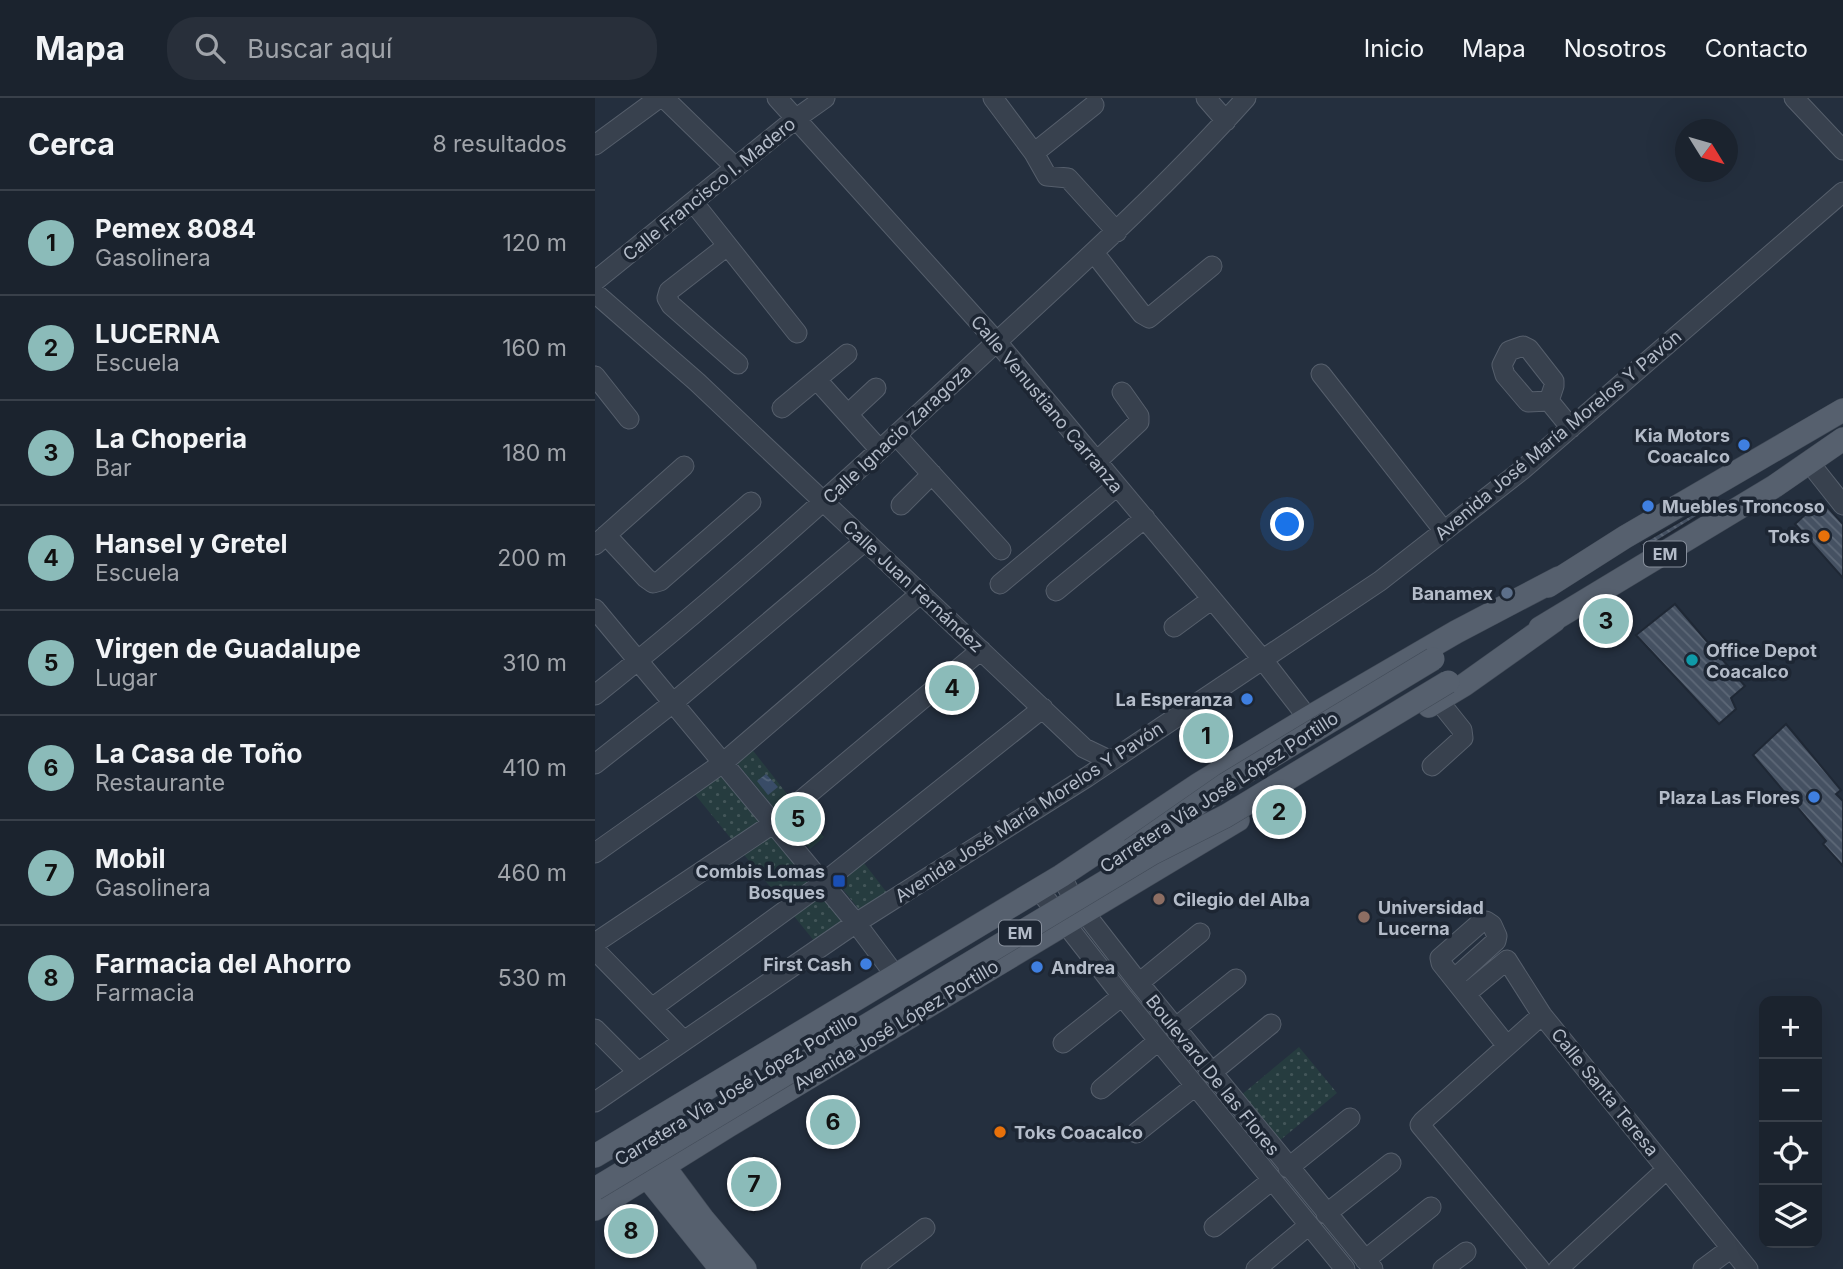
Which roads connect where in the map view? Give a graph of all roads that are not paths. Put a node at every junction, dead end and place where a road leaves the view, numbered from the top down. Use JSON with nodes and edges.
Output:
{"nodes":[{"id":1,"x":662,"y":98,"type":"edge"},
{"id":2,"x":777,"y":98,"type":"edge"},
{"id":3,"x":825,"y":98,"type":"edge"},
{"id":4,"x":993,"y":98,"type":"edge"},
{"id":5,"x":1206,"y":98,"type":"edge"},
{"id":6,"x":1245,"y":98,"type":"edge"},
{"id":7,"x":1794,"y":98,"type":"edge"},
{"id":8,"x":1094,"y":105,"type":"dead end"},
{"id":9,"x":795,"y":120,"type":"junction"},
{"id":10,"x":1226,"y":121,"type":"junction"},
{"id":11,"x":595,"y":145,"type":"edge"},
{"id":12,"x":1843,"y":149,"type":"edge"},
{"id":13,"x":1034,"y":153,"type":"junction"},
{"id":14,"x":736,"y":167,"type":"junction"},
{"id":15,"x":1843,"y":192,"type":"edge"},
{"id":16,"x":693,"y":202,"type":"junction"},
{"id":17,"x":1117,"y":232,"type":"junction"},
{"id":18,"x":727,"y":246,"type":"junction"},
{"id":19,"x":1095,"y":254,"type":"junction"},
{"id":20,"x":1212,"y":266,"type":"dead end"},
{"id":21,"x":595,"y":281,"type":"edge"},
{"id":22,"x":595,"y":293,"type":"edge"},
{"id":23,"x":797,"y":333,"type":"dead end"},
{"id":24,"x":996,"y":342,"type":"junction"},
{"id":25,"x":847,"y":354,"type":"dead end"},
{"id":26,"x":738,"y":364,"type":"dead end"},
{"id":27,"x":1321,"y":374,"type":"dead end"},
{"id":28,"x":595,"y":376,"type":"edge"},
{"id":29,"x":817,"y":380,"type":"junction"},
{"id":30,"x":876,"y":388,"type":"dead end"},
{"id":31,"x":1122,"y":392,"type":"dead end"},
{"id":32,"x":1843,"y":400,"type":"edge"},
{"id":33,"x":1549,"y":401,"type":"dead end"},
{"id":34,"x":782,"y":408,"type":"dead end"},
{"id":35,"x":1843,"y":410,"type":"edge"},
{"id":36,"x":848,"y":414,"type":"junction"},
{"id":37,"x":629,"y":419,"type":"dead end"},
{"id":38,"x":1571,"y":428,"type":"junction"},
{"id":39,"x":896,"y":435,"type":"junction"},
{"id":40,"x":1843,"y":439,"type":"edge"},
{"id":41,"x":880,"y":450,"type":"junction"},
{"id":42,"x":1843,"y":454,"type":"edge"},
{"id":43,"x":1758,"y":460,"type":"junction"},
{"id":44,"x":1097,"y":461,"type":"junction"},
{"id":45,"x":684,"y":466,"type":"dead end"},
{"id":46,"x":1816,"y":471,"type":"junction"},
{"id":47,"x":932,"y":474,"type":"junction"},
{"id":48,"x":1117,"y":486,"type":"junction"},
{"id":49,"x":1775,"y":486,"type":"junction"},
{"id":50,"x":751,"y":502,"type":"dead end"},
{"id":51,"x":824,"y":502,"type":"junction"},
{"id":52,"x":901,"y":505,"type":"dead end"},
{"id":53,"x":1843,"y":505,"type":"edge"},
{"id":54,"x":1145,"y":518,"type":"junction"},
{"id":55,"x":1444,"y":531,"type":"junction"},
{"id":56,"x":600,"y":540,"type":"edge"},
{"id":57,"x":865,"y":541,"type":"junction"},
{"id":58,"x":1001,"y":550,"type":"dead end"},
{"id":59,"x":1559,"y":578,"type":"junction"},
{"id":60,"x":1000,"y":584,"type":"dead end"},
{"id":61,"x":1056,"y":591,"type":"dead end"},
{"id":62,"x":921,"y":593,"type":"junction"},
{"id":63,"x":1212,"y":599,"type":"junction"},
{"id":64,"x":595,"y":609,"type":"edge"},
{"id":65,"x":1174,"y":627,"type":"dead end"},
{"id":66,"x":981,"y":650,"type":"junction"},
{"id":67,"x":1263,"y":660,"type":"junction"},
{"id":68,"x":638,"y":661,"type":"junction"},
{"id":69,"x":1443,"y":691,"type":"junction"},
{"id":70,"x":595,"y":695,"type":"edge"},
{"id":71,"x":674,"y":702,"type":"junction"},
{"id":72,"x":1043,"y":708,"type":"junction"},
{"id":73,"x":1308,"y":718,"type":"junction"},
{"id":74,"x":1111,"y":761,"type":"junction"},
{"id":75,"x":724,"y":762,"type":"junction"},
{"id":76,"x":595,"y":764,"type":"edge"},
{"id":77,"x":1432,"y":766,"type":"dead end"},
{"id":78,"x":774,"y":823,"type":"junction"},
{"id":79,"x":595,"y":853,"type":"edge"},
{"id":80,"x":1061,"y":876,"type":"junction"},
{"id":81,"x":824,"y":883,"type":"junction"},
{"id":82,"x":1039,"y":890,"type":"junction"},
{"id":83,"x":1074,"y":918,"type":"junction"},
{"id":84,"x":856,"y":923,"type":"junction"},
{"id":85,"x":1200,"y":933,"type":"dead end"},
{"id":86,"x":595,"y":943,"type":"edge"},
{"id":87,"x":595,"y":950,"type":"edge"},
{"id":88,"x":1507,"y":960,"type":"junction"},
{"id":89,"x":895,"y":975,"type":"junction"},
{"id":90,"x":1236,"y":979,"type":"dead end"},
{"id":91,"x":1139,"y":983,"type":"junction"},
{"id":92,"x":1461,"y":986,"type":"junction"},
{"id":93,"x":1122,"y":996,"type":"junction"},
{"id":94,"x":652,"y":1008,"type":"junction"},
{"id":95,"x":1542,"y":1016,"type":"junction"},
{"id":96,"x":1271,"y":1024,"type":"dead end"},
{"id":97,"x":595,"y":1028,"type":"edge"},
{"id":98,"x":1175,"y":1028,"type":"junction"},
{"id":99,"x":684,"y":1041,"type":"junction"},
{"id":100,"x":1158,"y":1041,"type":"junction"},
{"id":101,"x":1063,"y":1043,"type":"dead end"},
{"id":102,"x":1507,"y":1046,"type":"junction"},
{"id":103,"x":638,"y":1072,"type":"junction"},
{"id":104,"x":1212,"y":1073,"type":"junction"},
{"id":105,"x":1195,"y":1086,"type":"junction"},
{"id":106,"x":1101,"y":1088,"type":"dead end"},
{"id":107,"x":596,"y":1100,"type":"edge"},
{"id":108,"x":1350,"y":1118,"type":"dead end"},
{"id":109,"x":1136,"y":1133,"type":"dead end"},
{"id":110,"x":629,"y":1137,"type":"junction"},
{"id":111,"x":595,"y":1156,"type":"edge"},
{"id":112,"x":1391,"y":1163,"type":"dead end"},
{"id":113,"x":1667,"y":1169,"type":"junction"},
{"id":114,"x":655,"y":1171,"type":"junction"},
{"id":115,"x":1280,"y":1174,"type":"junction"},
{"id":116,"x":595,"y":1175,"type":"edge"},
{"id":117,"x":595,"y":1189,"type":"edge"},
{"id":118,"x":1431,"y":1207,"type":"dead end"},
{"id":119,"x":595,"y":1209,"type":"edge"},
{"id":120,"x":1326,"y":1214,"type":"junction"},
{"id":121,"x":1309,"y":1225,"type":"junction"},
{"id":122,"x":1214,"y":1227,"type":"dead end"},
{"id":123,"x":925,"y":1228,"type":"dead end"},
{"id":124,"x":1730,"y":1249,"type":"junction"},
{"id":125,"x":1466,"y":1252,"type":"dead end"},
{"id":126,"x":1369,"y":1264,"type":"edge"},
{"id":127,"x":721,"y":1269,"type":"edge"},
{"id":128,"x":744,"y":1269,"type":"edge"},
{"id":129,"x":871,"y":1269,"type":"edge"},
{"id":130,"x":1256,"y":1269,"type":"edge"},
{"id":131,"x":1344,"y":1269,"type":"edge"},
{"id":132,"x":1443,"y":1269,"type":"edge"},
{"id":133,"x":1540,"y":1269,"type":"edge"},
{"id":134,"x":1558,"y":1269,"type":"edge"},
{"id":135,"x":1703,"y":1269,"type":"edge"},
{"id":136,"x":1748,"y":1269,"type":"edge"}],
"edges":[{"from":1,"to":11,"type":"street"},
{"from":1,"to":14,"type":"street"},
{"from":2,"to":9,"type":"street","name":"Calle Venustiano Carranza"},
{"from":3,"to":9,"type":"street","name":"Calle Francisco I. Madero"},
{"from":4,"to":13,"type":"street"},
{"from":5,"to":10,"type":"street"},
{"from":6,"to":10,"type":"street","name":"Calle Ignacio Zaragoza"},
{"from":7,"to":12,"type":"street"},
{"from":8,"to":13,"type":"street"},
{"from":9,"to":14,"type":"street","name":"Calle Francisco I. Madero"},
{"from":9,"to":24,"type":"street","name":"Calle Venustiano Carranza"},
{"from":10,"to":17,"type":"street","name":"Calle Ignacio Zaragoza"},
{"from":13,"to":17,"type":"street"},
{"from":14,"to":16,"type":"street","name":"Calle Francisco I. Madero"},
{"from":15,"to":38,"type":"street","name":"Avenida José María Morelos Y Pavón"},
{"from":16,"to":18,"type":"street"},
{"from":16,"to":21,"type":"street","name":"Calle Francisco I. Madero"},
{"from":17,"to":19,"type":"street","name":"Calle Ignacio Zaragoza"},
{"from":18,"to":23,"type":"street"},
{"from":18,"to":26,"type":"street"},
{"from":19,"to":20,"type":"street"},
{"from":19,"to":24,"type":"street","name":"Calle Ignacio Zaragoza"},
{"from":22,"to":51,"type":"street","name":"Calle Juan Fernández"},
{"from":24,"to":39,"type":"street","name":"Calle Ignacio Zaragoza"},
{"from":24,"to":44,"type":"street","name":"Calle Venustiano Carranza"},
{"from":25,"to":29,"type":"street"},
{"from":27,"to":55,"type":"street"},
{"from":28,"to":37,"type":"street"},
{"from":29,"to":34,"type":"street"},
{"from":29,"to":36,"type":"street"},
{"from":30,"to":36,"type":"street"},
{"from":31,"to":44,"type":"street"},
{"from":32,"to":43,"type":"main road"},
{"from":33,"to":38,"type":"street"},
{"from":35,"to":43,"type":"main road","name":"Carretera Vía José López Portillo","number":"EM"},
{"from":36,"to":41,"type":"street"},
{"from":38,"to":55,"type":"street","name":"Avenida José María Morelos Y Pavón"},
{"from":39,"to":41,"type":"street","name":"Calle Ignacio Zaragoza"},
{"from":39,"to":47,"type":"street"},
{"from":40,"to":49,"type":"main road","name":"Carretera Vía José López Portillo","number":"EM"},
{"from":41,"to":51,"type":"street","name":"Calle Ignacio Zaragoza"},
{"from":42,"to":46,"type":"main road"},
{"from":43,"to":59,"type":"main road","name":"Carretera Vía José López Portillo","number":"EM"},
{"from":44,"to":48,"type":"street","name":"Calle Venustiano Carranza"},
{"from":45,"to":56,"type":"street"},
{"from":46,"to":49,"type":"main road"},
{"from":46,"to":53,"type":"street"},
{"from":47,"to":52,"type":"street"},
{"from":47,"to":58,"type":"street"},
{"from":48,"to":54,"type":"street","name":"Calle Venustiano Carranza"},
{"from":48,"to":60,"type":"street"},
{"from":49,"to":69,"type":"main road","name":"Carretera Vía José López Portillo","number":"EM"},
{"from":50,"to":56,"type":"street"},
{"from":51,"to":57,"type":"street","name":"Calle Juan Fernández"},
{"from":51,"to":68,"type":"street","name":"Calle Ignacio Zaragoza"},
{"from":54,"to":61,"type":"street"},
{"from":54,"to":63,"type":"street","name":"Calle Venustiano Carranza"},
{"from":55,"to":67,"type":"street","name":"Avenida José María Morelos Y Pavón"},
{"from":57,"to":62,"type":"street","name":"Calle Juan Fernández"},
{"from":57,"to":71,"type":"street"},
{"from":59,"to":73,"type":"main road"},
{"from":59,"to":116,"type":"main road","name":"Carretera Vía José López Portillo","number":"EM","bridge":true},
{"from":62,"to":66,"type":"street","name":"Calle Juan Fernández"},
{"from":62,"to":75,"type":"street"},
{"from":63,"to":65,"type":"street"},
{"from":63,"to":67,"type":"street","name":"Calle Venustiano Carranza"},
{"from":64,"to":68,"type":"street"},
{"from":66,"to":72,"type":"street","name":"Calle Juan Fernández"},
{"from":66,"to":78,"type":"street"},
{"from":67,"to":73,"type":"street","name":"Calle Venustiano Carranza"},
{"from":67,"to":74,"type":"street","name":"Avenida José María Morelos Y Pavón"},
{"from":68,"to":70,"type":"street","name":"Calle Ignacio Zaragoza"},
{"from":68,"to":71,"type":"street"},
{"from":69,"to":77,"type":"street"},
{"from":69,"to":83,"type":"main road","name":"Avenida José López Portillo"},
{"from":69,"to":117,"type":"main road","name":"Carretera Vía José López Portillo","number":"EM","bridge":true},
{"from":71,"to":75,"type":"street"},
{"from":71,"to":76,"type":"street"},
{"from":72,"to":74,"type":"street","name":"Calle Juan Fernández"},
{"from":72,"to":81,"type":"street"},
{"from":73,"to":80,"type":"main road"},
{"from":74,"to":84,"type":"street","name":"Avenida José María Morelos Y Pavón"},
{"from":75,"to":78,"type":"street"},
{"from":75,"to":79,"type":"street"},
{"from":78,"to":81,"type":"street"},
{"from":78,"to":86,"type":"street"},
{"from":80,"to":82,"type":"main road"},
{"from":80,"to":83,"type":"street","name":"Boulevard De las Flores"},
{"from":81,"to":84,"type":"street"},
{"from":81,"to":94,"type":"street"},
{"from":82,"to":83,"type":"street","name":"Boulevard De las Flores"},
{"from":82,"to":89,"type":"main road"},
{"from":83,"to":91,"type":"street","name":"Boulevard De las Flores"},
{"from":83,"to":93,"type":"street","name":"Boulevard De las Flores"},
{"from":83,"to":114,"type":"main road","name":"Avenida José López Portillo"},
{"from":84,"to":89,"type":"street"},
{"from":84,"to":99,"type":"street","name":"Avenida José María Morelos Y Pavón"},
{"from":85,"to":91,"type":"street"},
{"from":87,"to":94,"type":"street"},
{"from":88,"to":92,"type":"street"},
{"from":88,"to":92,"type":"street","name":"Calle Santa Teresa"},
{"from":88,"to":95,"type":"street","name":"Calle Santa Teresa"},
{"from":89,"to":110,"type":"main road"},
{"from":90,"to":98,"type":"street"},
{"from":91,"to":98,"type":"street","name":"Boulevard De las Flores"},
{"from":92,"to":102,"type":"street"},
{"from":93,"to":100,"type":"street","name":"Boulevard De las Flores"},
{"from":93,"to":101,"type":"street"},
{"from":94,"to":99,"type":"street"},
{"from":95,"to":102,"type":"street"},
{"from":95,"to":113,"type":"street","name":"Calle Santa Teresa"},
{"from":96,"to":104,"type":"street"},
{"from":97,"to":103,"type":"street"},
{"from":98,"to":104,"type":"street","name":"Boulevard De las Flores"},
{"from":99,"to":103,"type":"street","name":"Avenida José María Morelos Y Pavón"},
{"from":100,"to":105,"type":"street","name":"Boulevard De las Flores"},
{"from":100,"to":106,"type":"street"},
{"from":102,"to":133,"type":"street"},
{"from":103,"to":107,"type":"street","name":"Avenida José María Morelos Y Pavón"},
{"from":104,"to":115,"type":"street","name":"Boulevard De las Flores"},
{"from":105,"to":109,"type":"street"},
{"from":105,"to":115,"type":"street","name":"Boulevard De las Flores"},
{"from":108,"to":115,"type":"street"},
{"from":110,"to":111,"type":"main road"},
{"from":110,"to":114,"type":"main road"},
{"from":112,"to":120,"type":"street"},
{"from":113,"to":124,"type":"street","name":"Calle Santa Teresa"},
{"from":113,"to":134,"type":"street"},
{"from":114,"to":119,"type":"main road","name":"Avenida José López Portillo"},
{"from":114,"to":127,"type":"main road"},
{"from":114,"to":128,"type":"main road"},
{"from":115,"to":120,"type":"street","name":"Boulevard De las Flores"},
{"from":115,"to":121,"type":"street","name":"Boulevard De las Flores"},
{"from":115,"to":122,"type":"street"},
{"from":118,"to":126,"type":"street"},
{"from":120,"to":126,"type":"street","name":"Boulevard De las Flores"},
{"from":121,"to":130,"type":"street"},
{"from":121,"to":131,"type":"street","name":"Boulevard De las Flores"},
{"from":123,"to":129,"type":"street"},
{"from":124,"to":135,"type":"street"},
{"from":124,"to":136,"type":"street"},
{"from":125,"to":132,"type":"street"}]}
